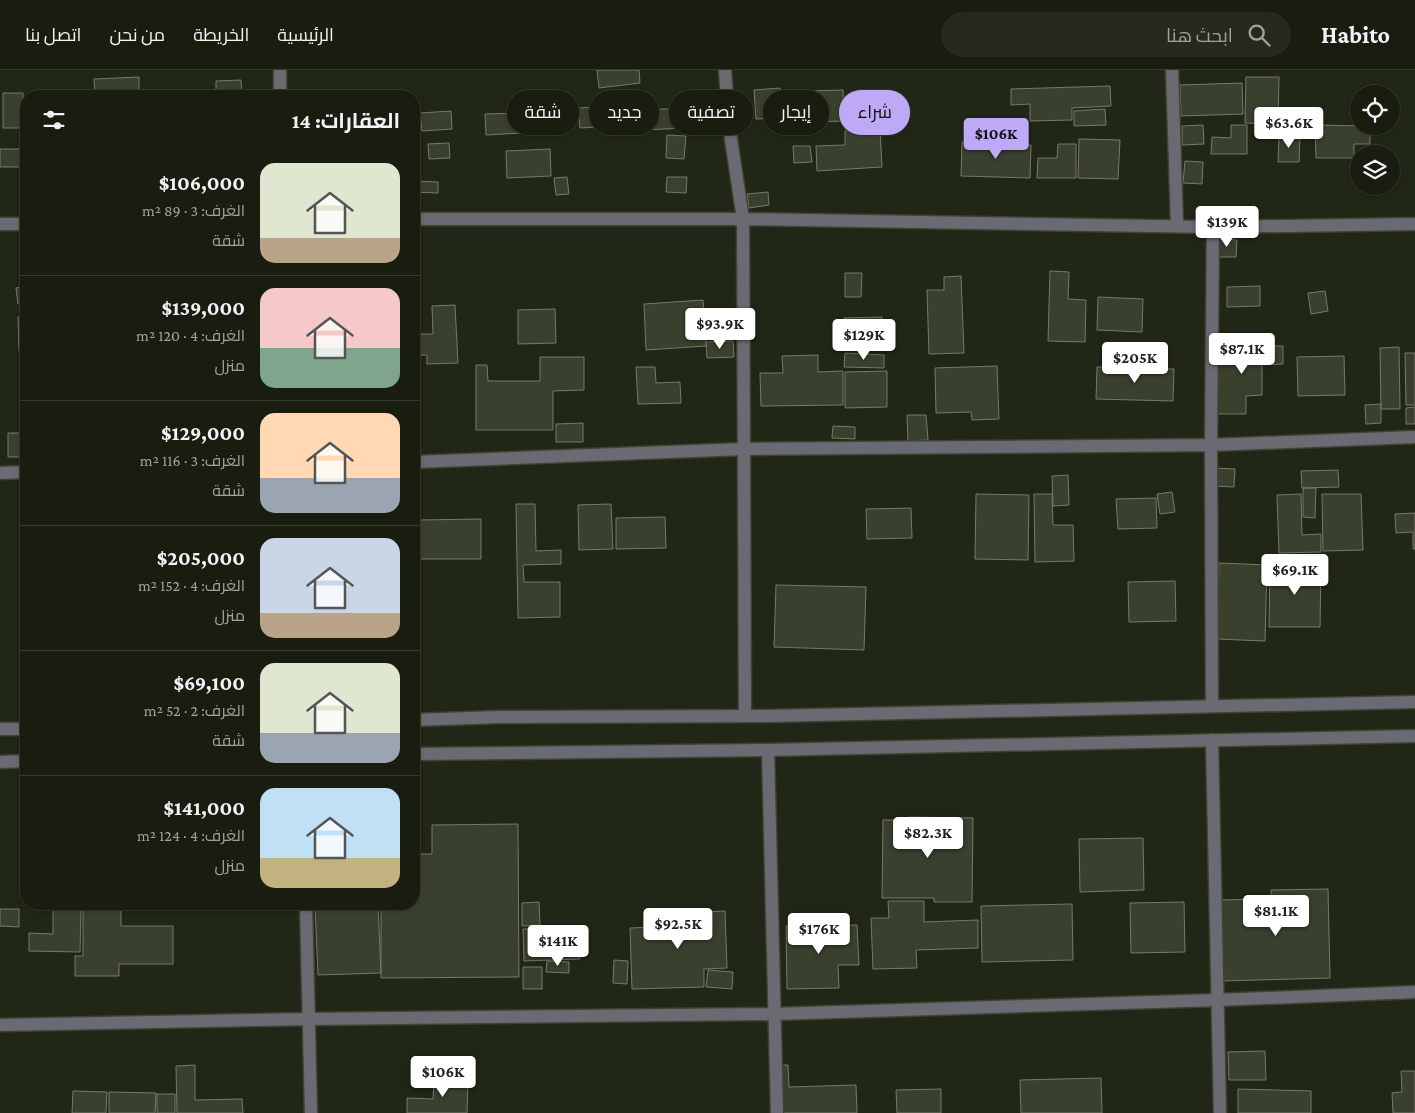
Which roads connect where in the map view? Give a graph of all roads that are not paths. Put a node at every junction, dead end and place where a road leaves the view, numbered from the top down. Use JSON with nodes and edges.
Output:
{"nodes":[{"id":1,"x":280,"y":70,"type":"edge"},
{"id":2,"x":725,"y":70,"type":"edge"},
{"id":3,"x":1172,"y":70,"type":"edge"},
{"id":4,"x":280,"y":90,"type":"edge"},
{"id":5,"x":420,"y":219,"type":"edge"},
{"id":6,"x":742,"y":219,"type":"junction"},
{"id":7,"x":0,"y":224,"type":"edge"},
{"id":8,"x":20,"y":224,"type":"edge"},
{"id":9,"x":1415,"y":224,"type":"edge"},
{"id":10,"x":1177,"y":226,"type":"junction"},
{"id":11,"x":1214,"y":227,"type":"junction"},
{"id":12,"x":1415,"y":437,"type":"edge"},
{"id":13,"x":1211,"y":445,"type":"junction"},
{"id":14,"x":744,"y":449,"type":"junction"},
{"id":15,"x":420,"y":462,"type":"edge"},
{"id":16,"x":0,"y":472,"type":"edge"},
{"id":17,"x":20,"y":472,"type":"edge"},
{"id":18,"x":1415,"y":702,"type":"edge"},
{"id":19,"x":1212,"y":706,"type":"junction"},
{"id":20,"x":745,"y":716,"type":"junction"},
{"id":21,"x":420,"y":720,"type":"edge"},
{"id":22,"x":0,"y":729,"type":"edge"},
{"id":23,"x":20,"y":729,"type":"edge"},
{"id":24,"x":1415,"y":736,"type":"edge"},
{"id":25,"x":1212,"y":740,"type":"junction"},
{"id":26,"x":768,"y":750,"type":"junction"},
{"id":27,"x":420,"y":754,"type":"edge"},
{"id":28,"x":20,"y":761,"type":"edge"},
{"id":29,"x":0,"y":762,"type":"edge"},
{"id":30,"x":306,"y":910,"type":"edge"},
{"id":31,"x":1415,"y":992,"type":"edge"},
{"id":32,"x":1218,"y":1000,"type":"junction"},
{"id":33,"x":774,"y":1014,"type":"junction"},
{"id":34,"x":310,"y":1019,"type":"junction"},
{"id":35,"x":0,"y":1025,"type":"edge"},
{"id":36,"x":312,"y":1113,"type":"edge"},
{"id":37,"x":777,"y":1113,"type":"edge"},
{"id":38,"x":1220,"y":1113,"type":"edge"}],
"edges":[{"from":1,"to":4,"type":"street"},
{"from":2,"to":6,"type":"street"},
{"from":3,"to":10,"type":"street"},
{"from":5,"to":6,"type":"street"},
{"from":6,"to":10,"type":"street"},
{"from":6,"to":14,"type":"street"},
{"from":7,"to":8,"type":"street"},
{"from":9,"to":11,"type":"street"},
{"from":10,"to":11,"type":"street"},
{"from":11,"to":13,"type":"street"},
{"from":12,"to":13,"type":"street"},
{"from":13,"to":14,"type":"street"},
{"from":13,"to":19,"type":"street"},
{"from":14,"to":15,"type":"street"},
{"from":14,"to":20,"type":"street"},
{"from":16,"to":17,"type":"street"},
{"from":18,"to":19,"type":"street"},
{"from":19,"to":20,"type":"street"},
{"from":20,"to":21,"type":"street"},
{"from":22,"to":23,"type":"street"},
{"from":24,"to":25,"type":"street"},
{"from":25,"to":26,"type":"street"},
{"from":25,"to":32,"type":"street"},
{"from":26,"to":27,"type":"street"},
{"from":26,"to":33,"type":"street"},
{"from":28,"to":29,"type":"street"},
{"from":30,"to":34,"type":"street"},
{"from":31,"to":32,"type":"street"},
{"from":32,"to":33,"type":"street"},
{"from":32,"to":38,"type":"street"},
{"from":33,"to":34,"type":"street"},
{"from":33,"to":37,"type":"street"},
{"from":34,"to":35,"type":"street"},
{"from":34,"to":36,"type":"street"}]}
